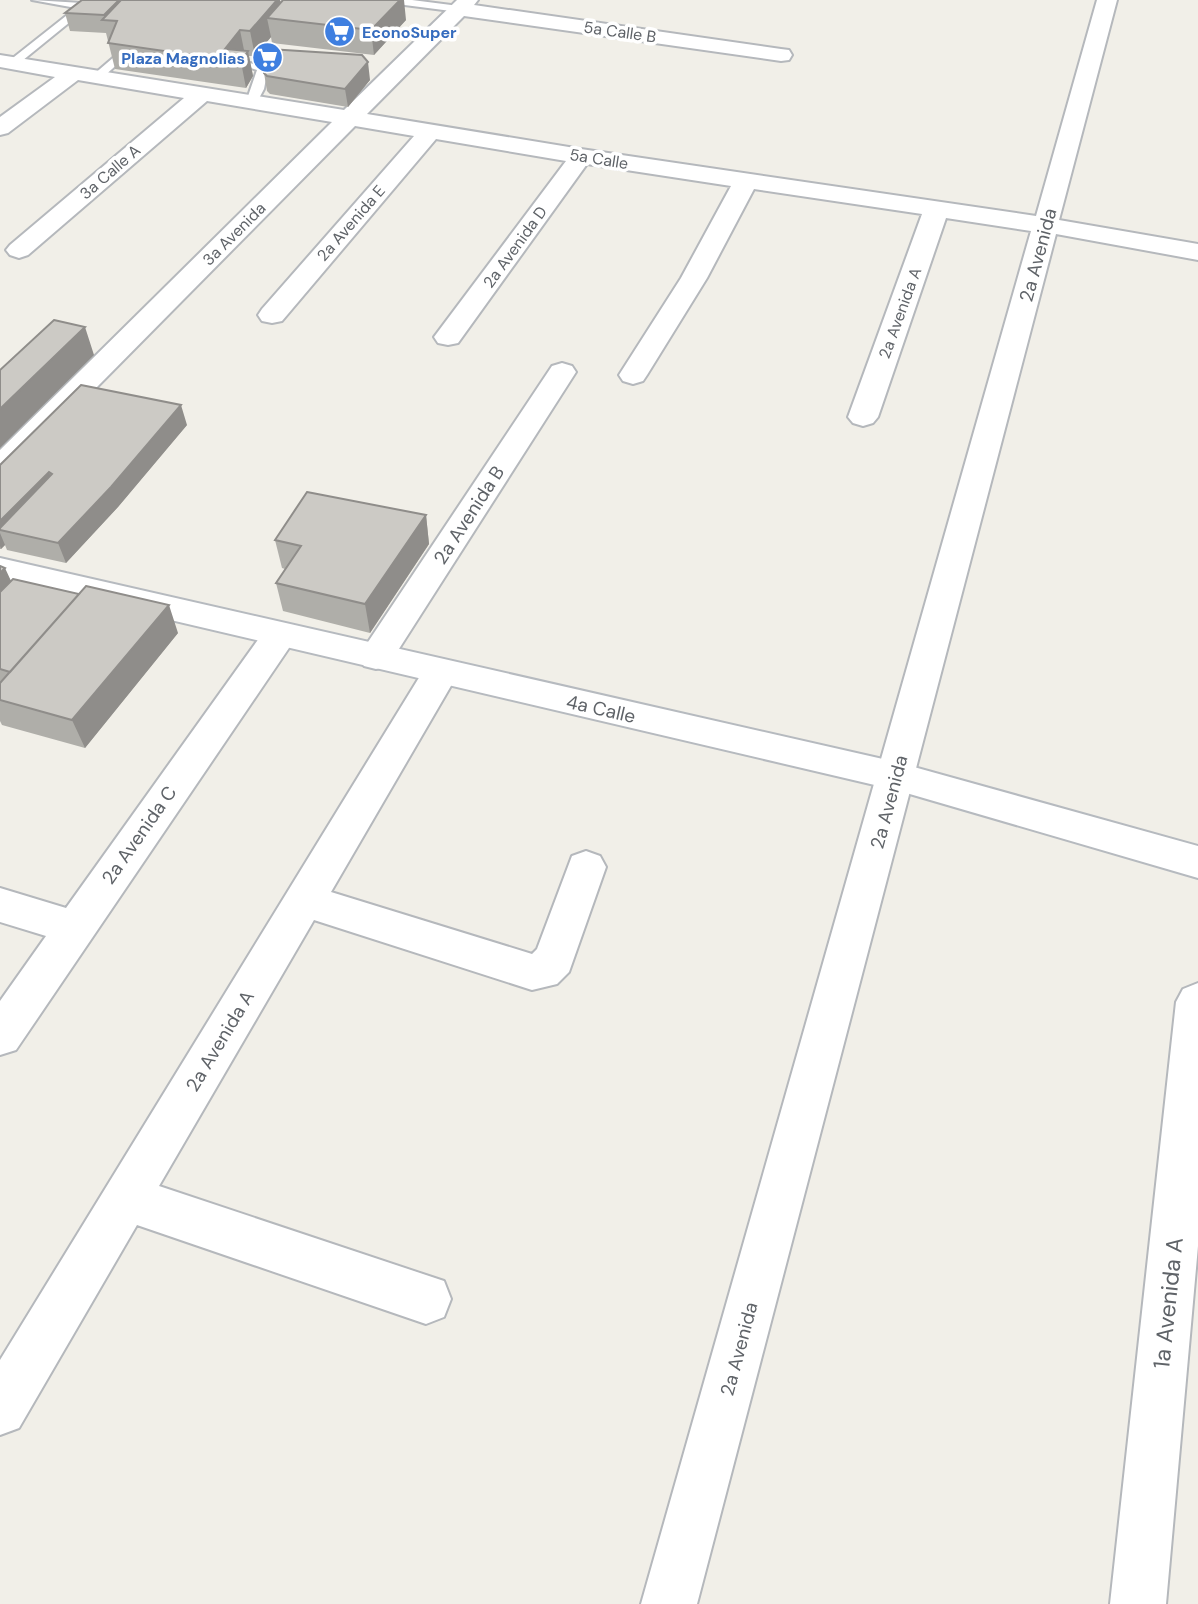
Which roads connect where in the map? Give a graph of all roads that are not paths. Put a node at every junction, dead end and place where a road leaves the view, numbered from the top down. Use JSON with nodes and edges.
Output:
{"nodes":[{"id":1,"x":37,"y":0,"type":"edge"},
{"id":2,"x":389,"y":0,"type":"edge"},
{"id":3,"x":1107,"y":0,"type":"edge"},
{"id":4,"x":89,"y":3,"type":"edge"},
{"id":5,"x":463,"y":5,"type":"edge"},
{"id":6,"x":781,"y":55,"type":"dead end"},
{"id":7,"x":118,"y":58,"type":"edge"},
{"id":8,"x":240,"y":61,"type":"edge"},
{"id":9,"x":6,"y":62,"type":"edge"},
{"id":10,"x":85,"y":75,"type":"junction"},
{"id":11,"x":202,"y":94,"type":"junction"},
{"id":12,"x":252,"y":102,"type":"junction"},
{"id":13,"x":349,"y":119,"type":"junction"},
{"id":14,"x":0,"y":128,"type":"edge"},
{"id":15,"x":430,"y":132,"type":"junction"},
{"id":16,"x":581,"y":156,"type":"junction"},
{"id":17,"x":745,"y":182,"type":"junction"},
{"id":18,"x":936,"y":209,"type":"junction"},
{"id":19,"x":1045,"y":225,"type":"junction"},
{"id":20,"x":19,"y":250,"type":"dead end"},
{"id":21,"x":1198,"y":252,"type":"edge"},
{"id":22,"x":272,"y":315,"type":"dead end"},
{"id":23,"x":448,"y":337,"type":"dead end"},
{"id":24,"x":562,"y":372,"type":"dead end"},
{"id":25,"x":633,"y":375,"type":"dead end"},
{"id":26,"x":863,"y":417,"type":"dead end"},
{"id":27,"x":0,"y":467,"type":"edge"},
{"id":28,"x":0,"y":569,"type":"edge"},
{"id":29,"x":279,"y":636,"type":"junction"},
{"id":30,"x":376,"y":657,"type":"junction"},
{"id":31,"x":441,"y":672,"type":"junction"},
{"id":32,"x":896,"y":776,"type":"junction"},
{"id":33,"x":1198,"y":862,"type":"edge"},
{"id":34,"x":586,"y":867,"type":"dead end"},
{"id":35,"x":304,"y":900,"type":"junction"},
{"id":36,"x":0,"y":905,"type":"edge"},
{"id":37,"x":74,"y":927,"type":"junction"},
{"id":38,"x":1198,"y":1002,"type":"edge"},
{"id":39,"x":0,"y":1036,"type":"edge"},
{"id":40,"x":126,"y":1198,"type":"junction"},
{"id":41,"x":426,"y":1300,"type":"dead end"},
{"id":42,"x":0,"y":1409,"type":"edge"},
{"id":43,"x":669,"y":1604,"type":"edge"},
{"id":44,"x":1138,"y":1604,"type":"edge"}],
"edges":[{"from":1,"to":4,"type":"lane"},
{"from":2,"to":5,"type":"lane"},
{"from":3,"to":19,"type":"street","name":"2a Avenida"},
{"from":4,"to":9,"type":"lane"},
{"from":5,"to":6,"type":"street","name":"5a Calle B"},
{"from":5,"to":13,"type":"street","name":"3a Avenida"},
{"from":7,"to":10,"type":"lane"},
{"from":8,"to":12,"type":"lane"},
{"from":9,"to":10,"type":"street","name":"5a Calle"},
{"from":10,"to":11,"type":"street","name":"5a Calle"},
{"from":10,"to":14,"type":"street"},
{"from":11,"to":12,"type":"street","name":"5a Calle"},
{"from":11,"to":20,"type":"street","name":"3a Calle A"},
{"from":12,"to":13,"type":"street","name":"5a Calle"},
{"from":13,"to":15,"type":"street","name":"5a Calle"},
{"from":13,"to":27,"type":"street","name":"3a Avenida"},
{"from":15,"to":16,"type":"street","name":"5a Calle"},
{"from":15,"to":22,"type":"street","name":"2a Avenida E"},
{"from":16,"to":17,"type":"street","name":"5a Calle"},
{"from":16,"to":23,"type":"street","name":"2a Avenida D"},
{"from":17,"to":18,"type":"street","name":"5a Calle"},
{"from":17,"to":25,"type":"street"},
{"from":18,"to":19,"type":"street","name":"5a Calle"},
{"from":18,"to":26,"type":"street","name":"2a Avenida A"},
{"from":19,"to":21,"type":"street","name":"5a Calle"},
{"from":19,"to":32,"type":"street","name":"2a Avenida"},
{"from":24,"to":30,"type":"street","name":"2a Avenida B"},
{"from":28,"to":29,"type":"street","name":"4a Calle"},
{"from":29,"to":30,"type":"street","name":"4a Calle"},
{"from":29,"to":37,"type":"street","name":"2a Avenida C"},
{"from":30,"to":31,"type":"street","name":"4a Calle"},
{"from":31,"to":32,"type":"street","name":"4a Calle"},
{"from":31,"to":35,"type":"street","name":"2a Avenida A"},
{"from":32,"to":33,"type":"street","name":"4a Calle"},
{"from":32,"to":43,"type":"street","name":"2a Avenida"},
{"from":34,"to":35,"type":"street"},
{"from":35,"to":40,"type":"street","name":"2a Avenida A"},
{"from":36,"to":37,"type":"street"},
{"from":37,"to":39,"type":"street","name":"2a Avenida C"},
{"from":38,"to":44,"type":"street","name":"1a Avenida A"},
{"from":40,"to":41,"type":"street"},
{"from":40,"to":42,"type":"street","name":"2a Avenida A"}]}
